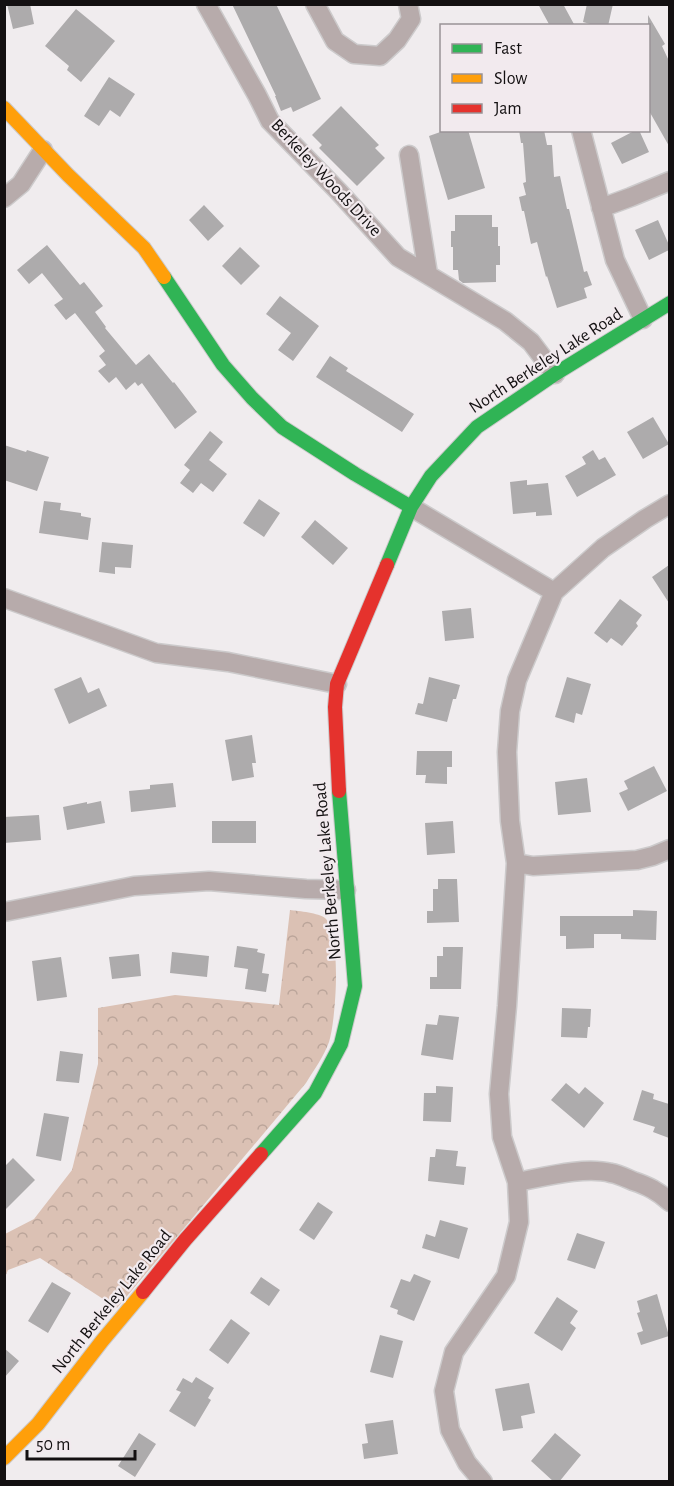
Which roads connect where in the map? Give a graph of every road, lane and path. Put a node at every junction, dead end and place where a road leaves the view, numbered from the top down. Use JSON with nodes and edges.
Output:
{"nodes":[{"id":1,"x":206,"y":4,"type":"edge"},
{"id":2,"x":315,"y":4,"type":"edge"},
{"id":3,"x":408,"y":4,"type":"edge"},
{"id":4,"x":4,"y":108,"type":"edge"},
{"id":5,"x":582,"y":132,"type":"edge"},
{"id":6,"x":43,"y":150,"type":"junction"},
{"id":7,"x":409,"y":155,"type":"dead end"},
{"id":8,"x":669,"y":181,"type":"edge"},
{"id":9,"x":4,"y":198,"type":"edge"},
{"id":10,"x":601,"y":208,"type":"junction"},
{"id":11,"x":428,"y":274,"type":"junction"},
{"id":12,"x":669,"y":303,"type":"edge"},
{"id":13,"x":644,"y":319,"type":"junction"},
{"id":14,"x":555,"y":374,"type":"junction"},
{"id":15,"x":669,"y":504,"type":"edge"},
{"id":16,"x":411,"y":507,"type":"junction"},
{"id":17,"x":554,"y":592,"type":"junction"},
{"id":18,"x":4,"y":598,"type":"edge"},
{"id":19,"x":337,"y":684,"type":"junction"},
{"id":20,"x":669,"y":849,"type":"edge"},
{"id":21,"x":516,"y":863,"type":"junction"},
{"id":22,"x":346,"y":890,"type":"junction"},
{"id":23,"x":4,"y":912,"type":"edge"},
{"id":24,"x":517,"y":1182,"type":"junction"},
{"id":25,"x":669,"y":1202,"type":"edge"},
{"id":26,"x":4,"y":1458,"type":"edge"},
{"id":27,"x":483,"y":1482,"type":"edge"}],
"edges":[{"from":1,"to":11,"type":"street","name":"Berkeley Woods Drive"},
{"from":2,"to":3,"type":"street"},
{"from":4,"to":6,"type":"street"},
{"from":5,"to":10,"type":"street"},
{"from":6,"to":9,"type":"street"},
{"from":6,"to":16,"type":"street"},
{"from":7,"to":11,"type":"street"},
{"from":8,"to":10,"type":"street"},
{"from":10,"to":13,"type":"street"},
{"from":11,"to":14,"type":"street","name":"Berkeley Woods Drive"},
{"from":12,"to":13,"type":"street","name":"North Berkeley Lake Road"},
{"from":13,"to":14,"type":"street","name":"North Berkeley Lake Road"},
{"from":14,"to":16,"type":"street","name":"North Berkeley Lake Road"},
{"from":15,"to":17,"type":"street"},
{"from":16,"to":17,"type":"street"},
{"from":16,"to":19,"type":"street","name":"North Berkeley Lake Road"},
{"from":17,"to":21,"type":"street"},
{"from":18,"to":19,"type":"street"},
{"from":19,"to":22,"type":"street","name":"North Berkeley Lake Road"},
{"from":20,"to":21,"type":"street"},
{"from":21,"to":24,"type":"street"},
{"from":22,"to":23,"type":"street"},
{"from":22,"to":26,"type":"street","name":"North Berkeley Lake Road"},
{"from":24,"to":25,"type":"street"},
{"from":24,"to":27,"type":"street"}]}
